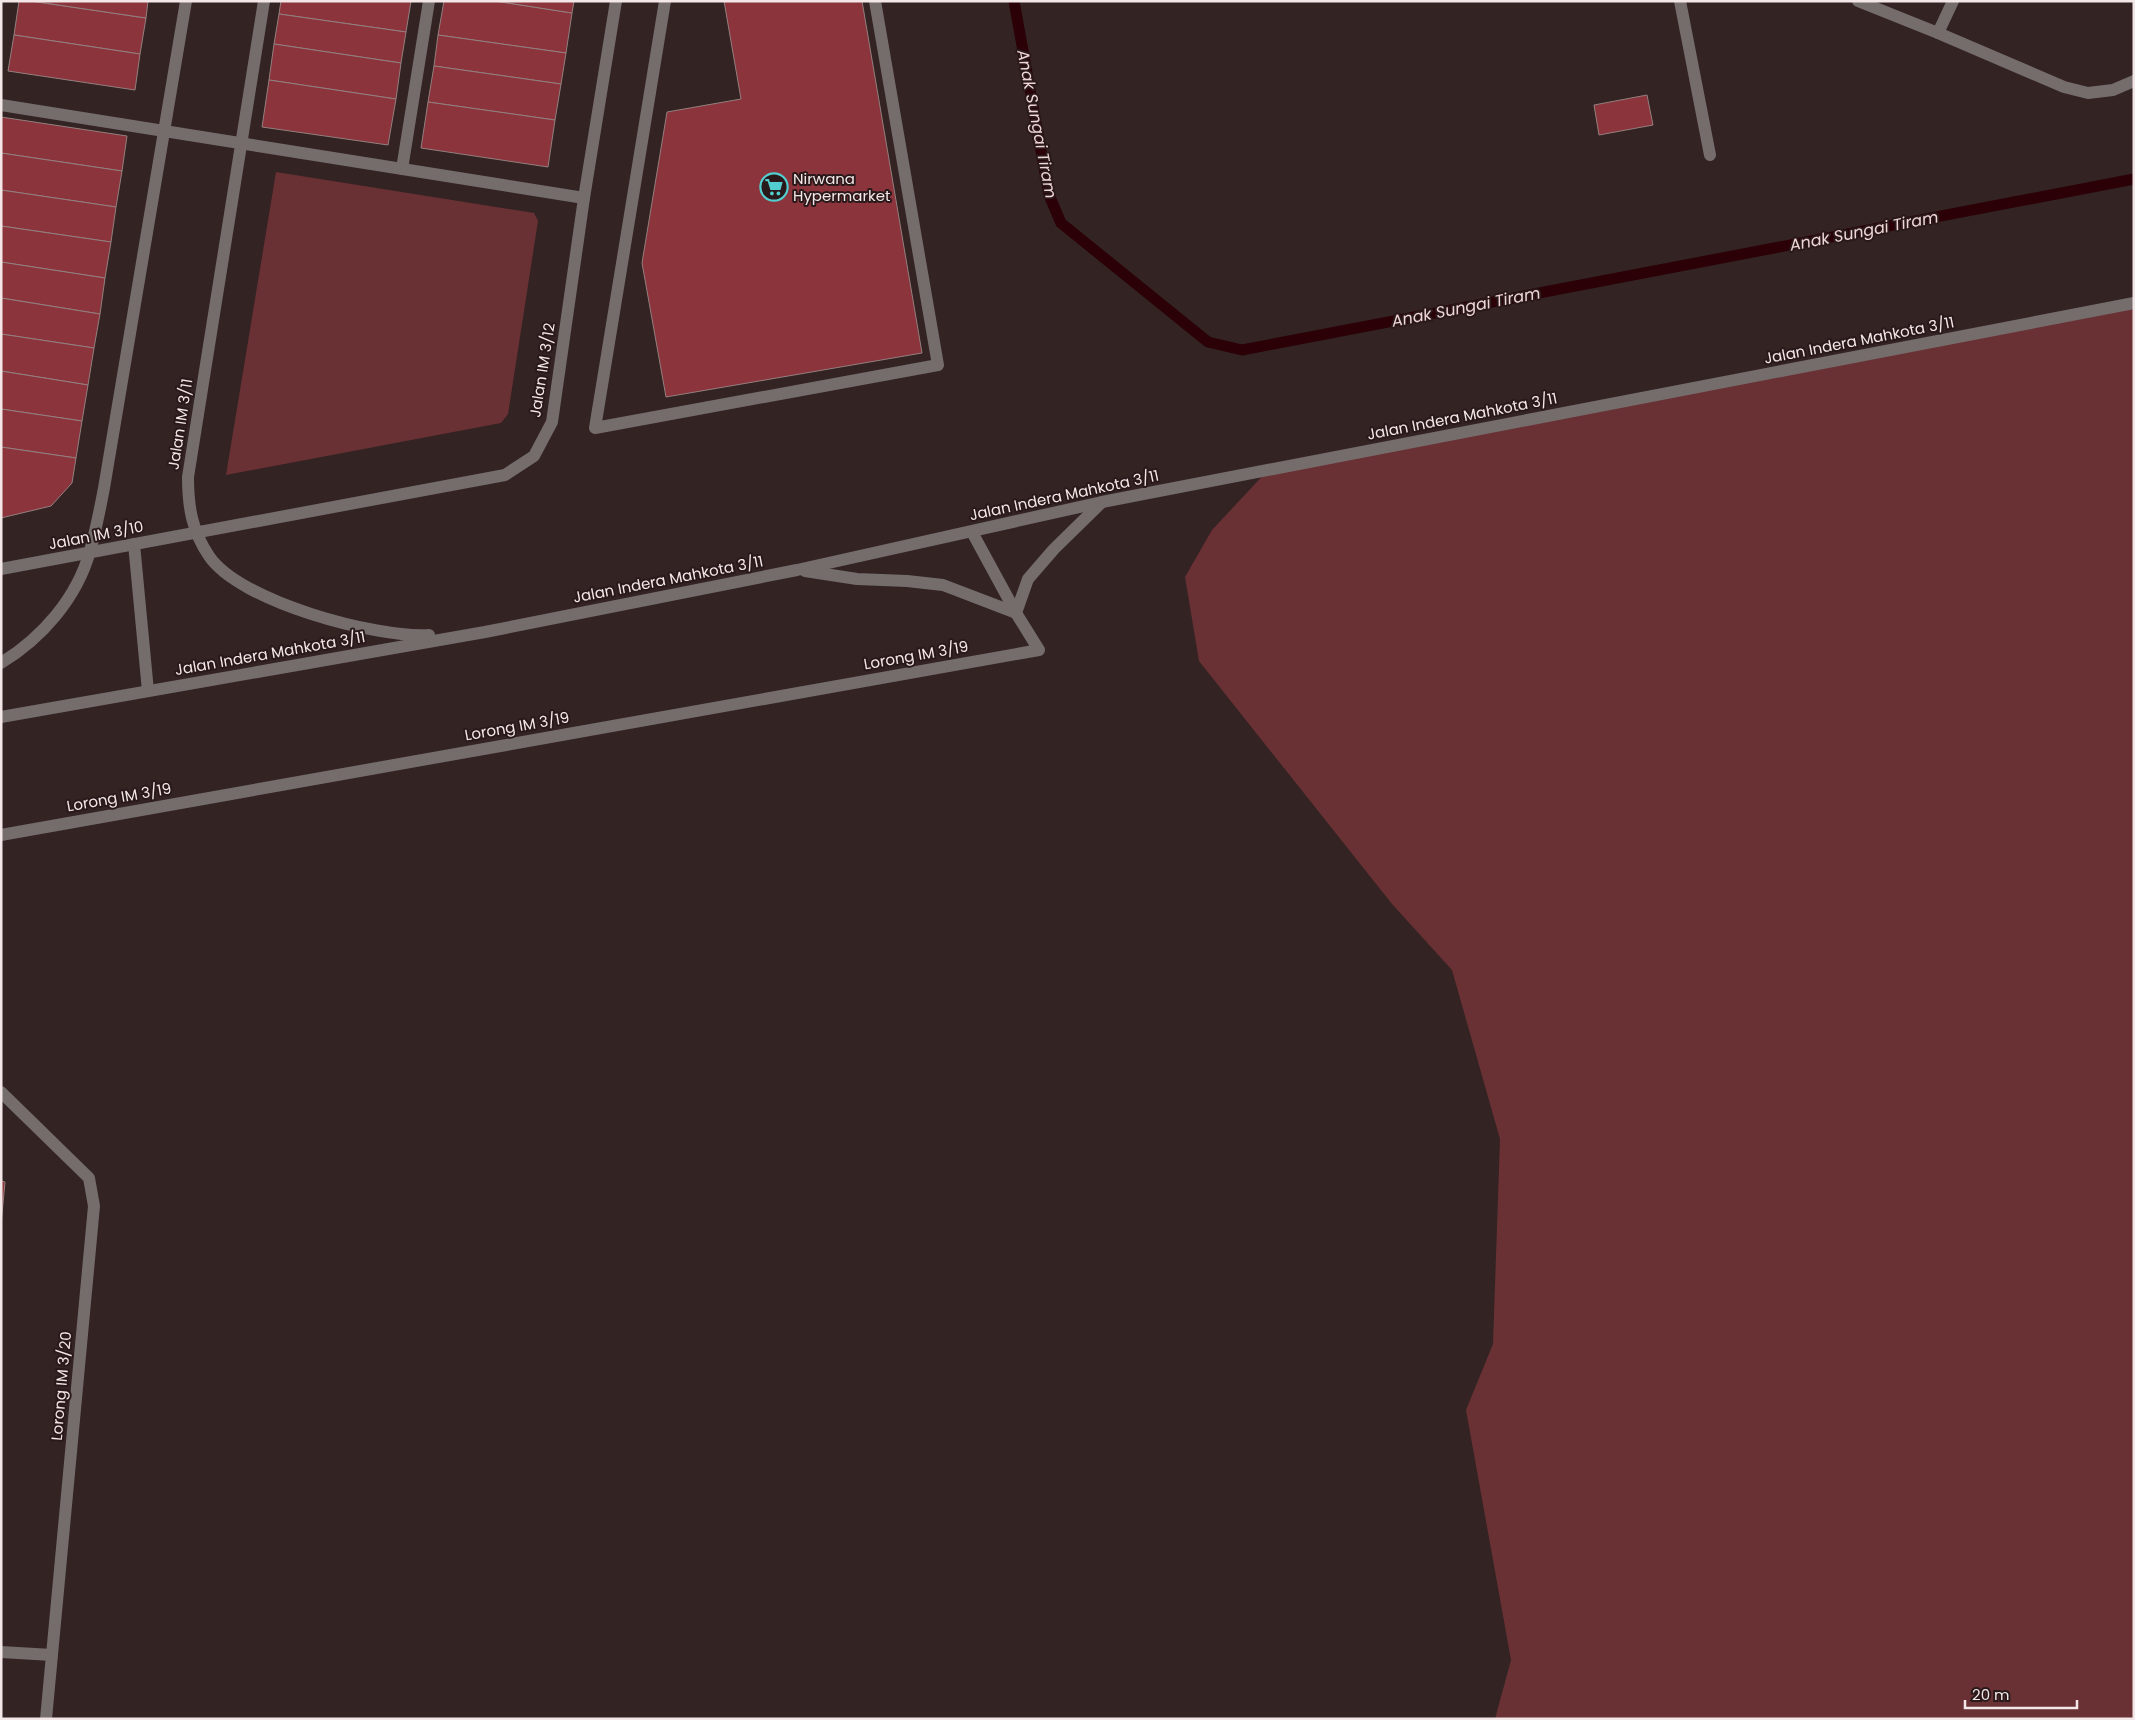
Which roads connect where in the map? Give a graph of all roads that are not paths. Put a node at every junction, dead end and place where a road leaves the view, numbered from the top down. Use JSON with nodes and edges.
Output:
{"nodes":[{"id":1,"x":186,"y":1,"type":"edge"},
{"id":2,"x":264,"y":1,"type":"edge"},
{"id":3,"x":429,"y":1,"type":"edge"},
{"id":4,"x":616,"y":1,"type":"edge"},
{"id":5,"x":664,"y":1,"type":"edge"},
{"id":6,"x":875,"y":1,"type":"edge"},
{"id":7,"x":1680,"y":1,"type":"edge"},
{"id":8,"x":1858,"y":1,"type":"edge"},
{"id":9,"x":1953,"y":1,"type":"edge"},
{"id":10,"x":1938,"y":33,"type":"junction"},
{"id":11,"x":2134,"y":81,"type":"edge"},
{"id":12,"x":1,"y":105,"type":"edge"},
{"id":13,"x":165,"y":132,"type":"junction"},
{"id":14,"x":240,"y":143,"type":"junction"},
{"id":15,"x":1710,"y":155,"type":"dead end"},
{"id":16,"x":402,"y":169,"type":"junction"},
{"id":17,"x":584,"y":198,"type":"junction"},
{"id":18,"x":2134,"y":303,"type":"edge"},
{"id":19,"x":1102,"y":502,"type":"junction"},
{"id":20,"x":972,"y":532,"type":"junction"},
{"id":21,"x":196,"y":533,"type":"junction"},
{"id":22,"x":134,"y":544,"type":"junction"},
{"id":23,"x":90,"y":553,"type":"junction"},
{"id":24,"x":1,"y":569,"type":"edge"},
{"id":25,"x":797,"y":570,"type":"junction"},
{"id":26,"x":1016,"y":614,"type":"junction"},
{"id":27,"x":485,"y":632,"type":"junction"},
{"id":28,"x":1,"y":662,"type":"edge"},
{"id":29,"x":148,"y":691,"type":"junction"},
{"id":30,"x":1,"y":717,"type":"edge"},
{"id":31,"x":1,"y":835,"type":"edge"},
{"id":32,"x":1,"y":1092,"type":"edge"},
{"id":33,"x":1,"y":1652,"type":"edge"},
{"id":34,"x":52,"y":1655,"type":"junction"},
{"id":35,"x":46,"y":1719,"type":"edge"}],
"edges":[{"from":1,"to":13,"type":"street"},
{"from":2,"to":14,"type":"street","name":"Jalan IM 3/11"},
{"from":3,"to":16,"type":"street"},
{"from":4,"to":17,"type":"street","name":"Jalan IM 3/12"},
{"from":5,"to":6,"type":"street"},
{"from":7,"to":15,"type":"street"},
{"from":8,"to":10,"type":"street"},
{"from":9,"to":10,"type":"street"},
{"from":10,"to":11,"type":"street"},
{"from":12,"to":13,"type":"street"},
{"from":13,"to":14,"type":"street"},
{"from":13,"to":23,"type":"street"},
{"from":14,"to":16,"type":"street"},
{"from":14,"to":21,"type":"street","name":"Jalan IM 3/11"},
{"from":16,"to":17,"type":"street"},
{"from":17,"to":21,"type":"street","name":"Jalan IM 3/12"},
{"from":18,"to":19,"type":"street","name":"Jalan Indera Mahkota 3/11"},
{"from":19,"to":20,"type":"street","name":"Jalan Indera Mahkota 3/11"},
{"from":19,"to":26,"type":"street"},
{"from":20,"to":25,"type":"street","name":"Jalan Indera Mahkota 3/11"},
{"from":20,"to":26,"type":"street"},
{"from":21,"to":22,"type":"street","name":"Jalan IM 3/10"},
{"from":21,"to":27,"type":"street","name":"Jalan IM 3/11"},
{"from":22,"to":23,"type":"street","name":"Jalan IM 3/10"},
{"from":22,"to":29,"type":"street"},
{"from":23,"to":24,"type":"street","name":"Jalan IM 3/10"},
{"from":23,"to":28,"type":"street"},
{"from":25,"to":26,"type":"street"},
{"from":25,"to":27,"type":"street","name":"Jalan Indera Mahkota 3/11"},
{"from":26,"to":31,"type":"street","name":"Lorong IM 3/19"},
{"from":27,"to":29,"type":"street","name":"Jalan Indera Mahkota 3/11"},
{"from":29,"to":30,"type":"street","name":"Jalan Indera Mahkota 3/11"},
{"from":32,"to":34,"type":"street","name":"Lorong IM 3/20"},
{"from":33,"to":34,"type":"street"},
{"from":34,"to":35,"type":"street","name":"Lorong IM 3/20"}]}
